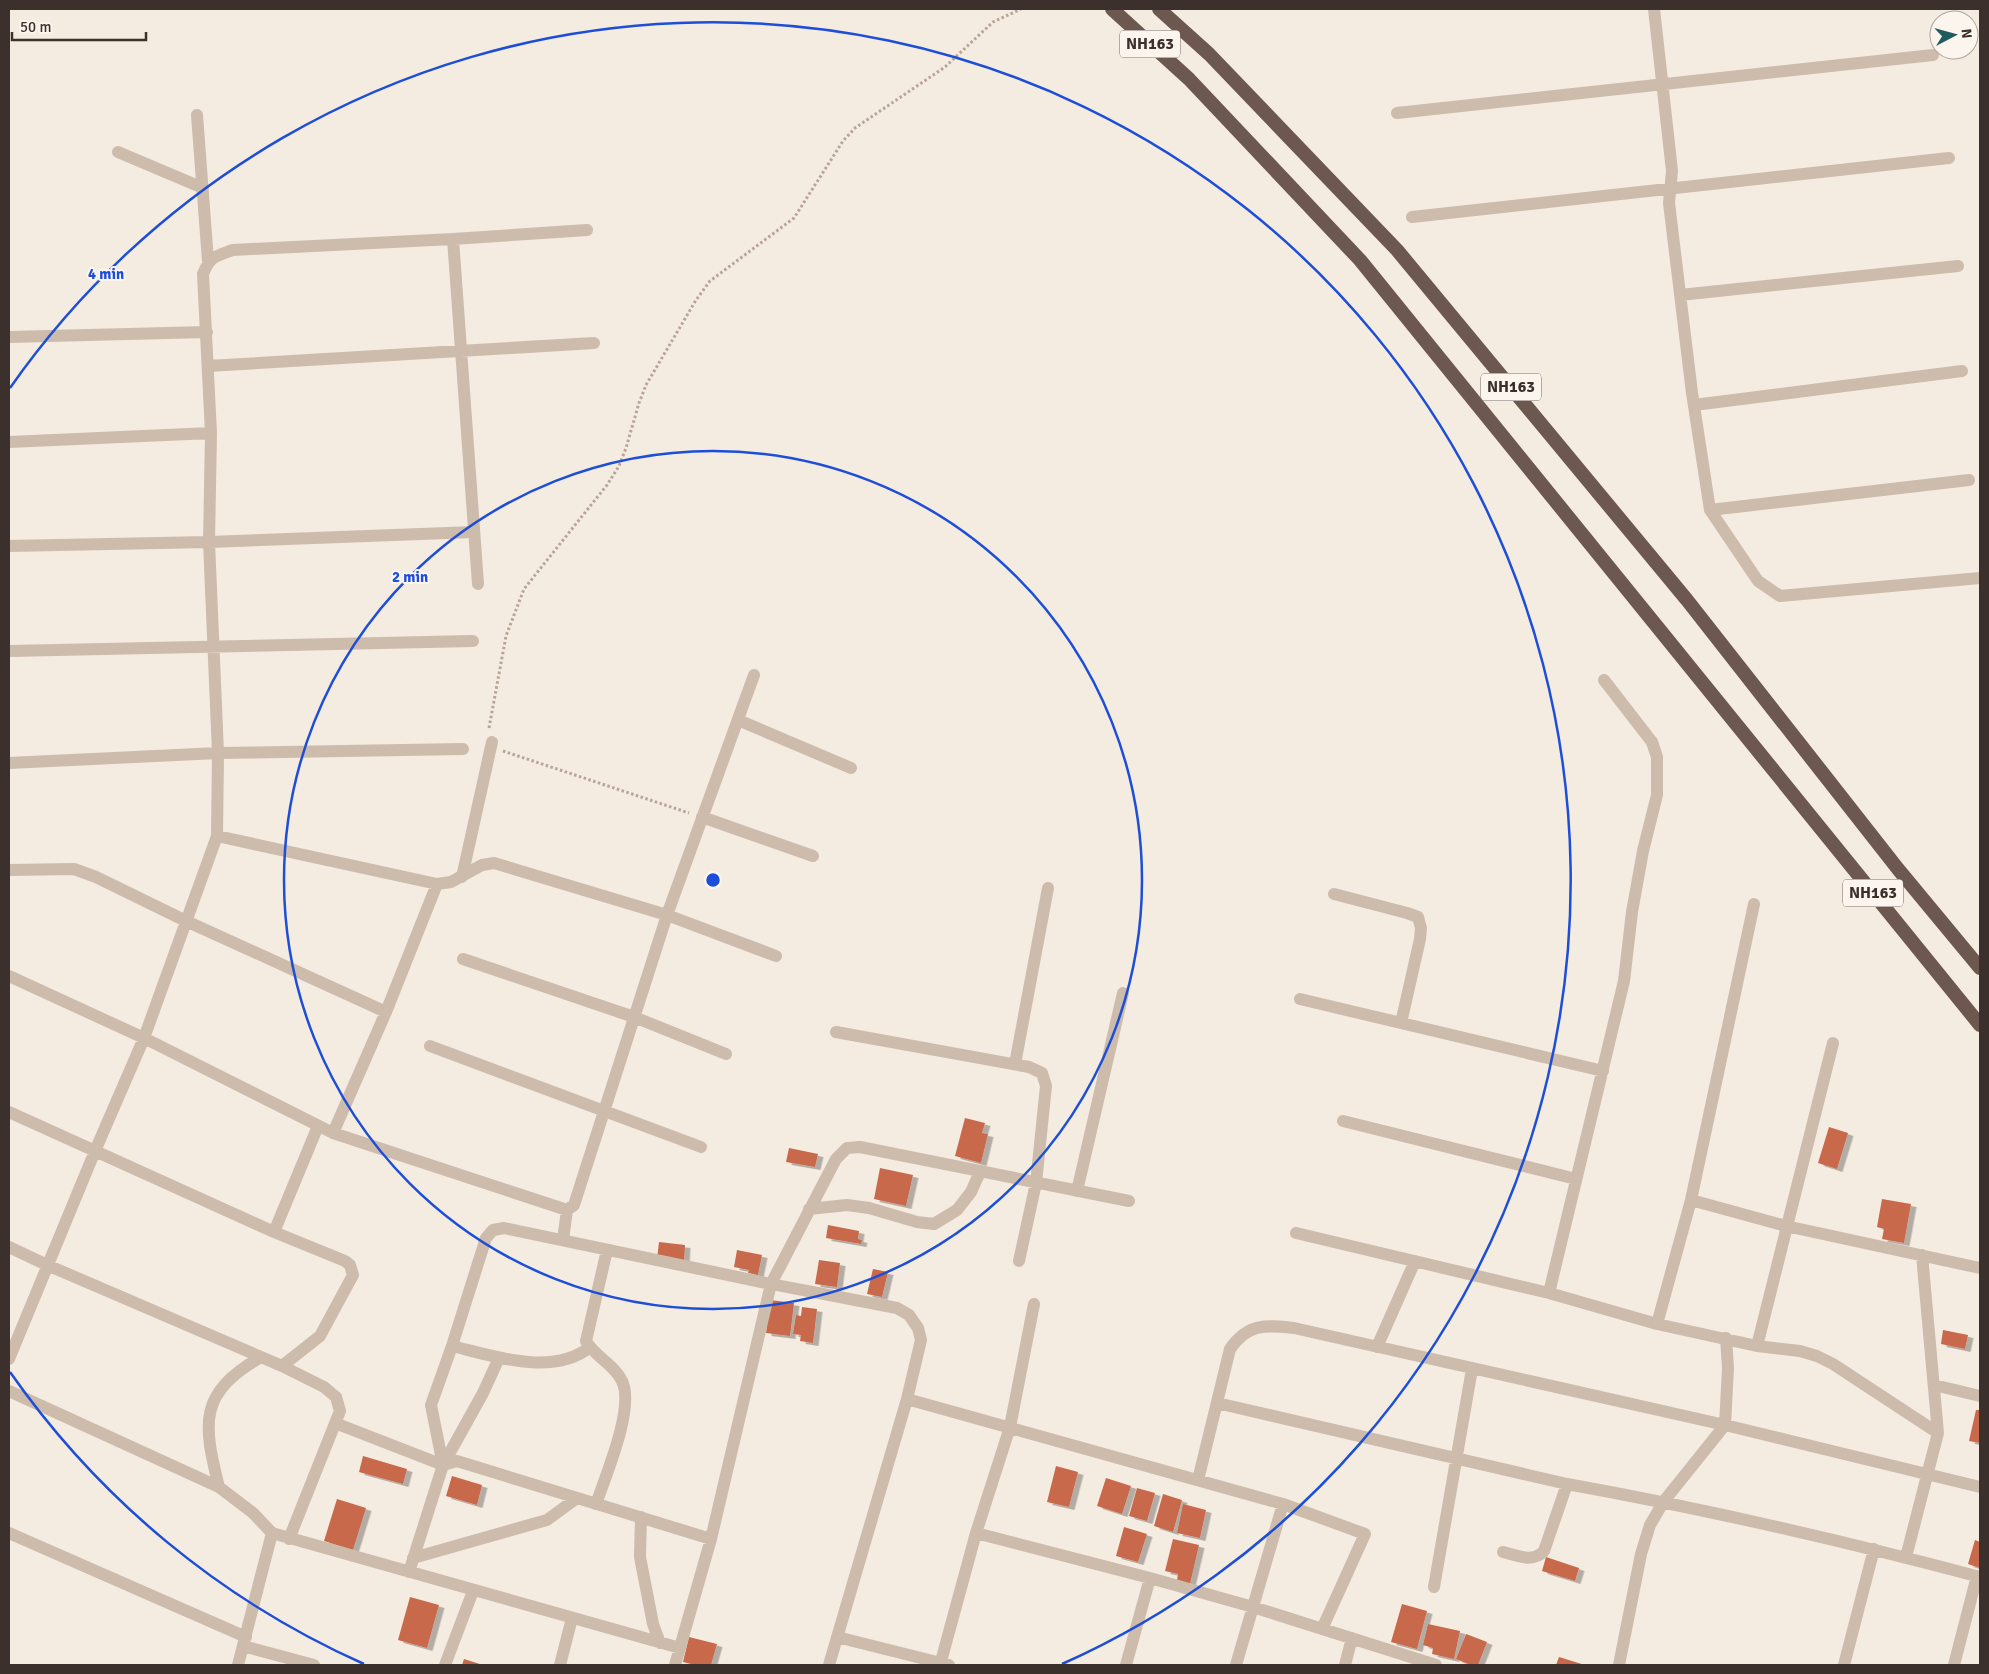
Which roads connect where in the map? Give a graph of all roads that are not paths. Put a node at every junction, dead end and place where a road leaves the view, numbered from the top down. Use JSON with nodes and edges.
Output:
{"nodes":[{"id":1,"x":1112,"y":9,"type":"edge"},
{"id":2,"x":1159,"y":9,"type":"edge"},
{"id":3,"x":1654,"y":9,"type":"edge"},
{"id":4,"x":1929,"y":55,"type":"edge"},
{"id":5,"x":1662,"y":85,"type":"junction"},
{"id":6,"x":1397,"y":113,"type":"dead end"},
{"id":7,"x":197,"y":116,"type":"dead end"},
{"id":8,"x":118,"y":152,"type":"dead end"},
{"id":9,"x":1949,"y":158,"type":"dead end"},
{"id":10,"x":203,"y":188,"type":"junction"},
{"id":11,"x":1671,"y":188,"type":"junction"},
{"id":12,"x":1412,"y":217,"type":"dead end"},
{"id":13,"x":587,"y":230,"type":"dead end"},
{"id":14,"x":453,"y":239,"type":"junction"},
{"id":15,"x":208,"y":261,"type":"junction"},
{"id":16,"x":1958,"y":266,"type":"dead end"},
{"id":17,"x":1680,"y":295,"type":"junction"},
{"id":18,"x":206,"y":332,"type":"junction"},
{"id":19,"x":9,"y":337,"type":"edge"},
{"id":20,"x":594,"y":343,"type":"dead end"},
{"id":21,"x":461,"y":352,"type":"junction"},
{"id":22,"x":208,"y":366,"type":"junction"},
{"id":23,"x":1962,"y":371,"type":"dead end"},
{"id":24,"x":1694,"y":405,"type":"junction"},
{"id":25,"x":211,"y":433,"type":"junction"},
{"id":26,"x":9,"y":442,"type":"edge"},
{"id":27,"x":1969,"y":480,"type":"dead end"},
{"id":28,"x":1710,"y":510,"type":"junction"},
{"id":29,"x":474,"y":532,"type":"junction"},
{"id":30,"x":209,"y":542,"type":"junction"},
{"id":31,"x":9,"y":546,"type":"edge"},
{"id":32,"x":1980,"y":578,"type":"edge"},
{"id":33,"x":478,"y":584,"type":"dead end"},
{"id":34,"x":473,"y":641,"type":"dead end"},
{"id":35,"x":214,"y":647,"type":"junction"},
{"id":36,"x":9,"y":651,"type":"edge"},
{"id":37,"x":754,"y":675,"type":"dead end"},
{"id":38,"x":1604,"y":680,"type":"dead end"},
{"id":39,"x":738,"y":720,"type":"junction"},
{"id":40,"x":492,"y":742,"type":"road end"},
{"id":41,"x":464,"y":749,"type":"dead end"},
{"id":42,"x":218,"y":753,"type":"junction"},
{"id":43,"x":9,"y":763,"type":"edge"},
{"id":44,"x":851,"y":768,"type":"dead end"},
{"id":45,"x":702,"y":817,"type":"junction"},
{"id":46,"x":217,"y":836,"type":"junction"},
{"id":47,"x":813,"y":856,"type":"dead end"},
{"id":48,"x":9,"y":870,"type":"edge"},
{"id":49,"x":462,"y":877,"type":"junction"},
{"id":50,"x":437,"y":884,"type":"junction"},
{"id":51,"x":1048,"y":888,"type":"dead end"},
{"id":52,"x":1334,"y":894,"type":"dead end"},
{"id":53,"x":1754,"y":904,"type":"dead end"},
{"id":54,"x":666,"y":915,"type":"junction"},
{"id":55,"x":186,"y":922,"type":"junction"},
{"id":56,"x":776,"y":956,"type":"dead end"},
{"id":57,"x":463,"y":959,"type":"dead end"},
{"id":58,"x":1980,"y":968,"type":"edge"},
{"id":59,"x":9,"y":976,"type":"edge"},
{"id":60,"x":1123,"y":993,"type":"dead end"},
{"id":61,"x":1300,"y":999,"type":"dead end"},
{"id":62,"x":386,"y":1012,"type":"junction"},
{"id":63,"x":634,"y":1017,"type":"junction"},
{"id":64,"x":1401,"y":1023,"type":"junction"},
{"id":65,"x":1980,"y":1025,"type":"edge"},
{"id":66,"x":836,"y":1032,"type":"dead end"},
{"id":67,"x":144,"y":1038,"type":"junction"},
{"id":68,"x":1833,"y":1042,"type":"dead end"},
{"id":69,"x":430,"y":1046,"type":"dead end"},
{"id":70,"x":726,"y":1054,"type":"dead end"},
{"id":71,"x":1015,"y":1064,"type":"junction"},
{"id":72,"x":1603,"y":1071,"type":"junction"},
{"id":73,"x":605,"y":1111,"type":"junction"},
{"id":74,"x":9,"y":1112,"type":"edge"},
{"id":75,"x":1343,"y":1121,"type":"dead end"},
{"id":76,"x":318,"y":1126,"type":"junction"},
{"id":77,"x":332,"y":1133,"type":"junction"},
{"id":78,"x":701,"y":1147,"type":"dead end"},
{"id":79,"x":95,"y":1151,"type":"junction"},
{"id":80,"x":980,"y":1172,"type":"junction"},
{"id":81,"x":1576,"y":1179,"type":"junction"},
{"id":82,"x":1036,"y":1183,"type":"junction"},
{"id":83,"x":1076,"y":1191,"type":"junction"},
{"id":84,"x":1691,"y":1200,"type":"junction"},
{"id":85,"x":1129,"y":1201,"type":"dead end"},
{"id":86,"x":809,"y":1209,"type":"junction"},
{"id":87,"x":567,"y":1210,"type":"junction"},
{"id":88,"x":1786,"y":1226,"type":"junction"},
{"id":89,"x":274,"y":1232,"type":"junction"},
{"id":90,"x":1296,"y":1233,"type":"dead end"},
{"id":91,"x":563,"y":1240,"type":"junction"},
{"id":92,"x":9,"y":1247,"type":"edge"},
{"id":93,"x":607,"y":1250,"type":"junction"},
{"id":94,"x":1922,"y":1254,"type":"junction"},
{"id":95,"x":1019,"y":1261,"type":"dead end"},
{"id":96,"x":1415,"y":1261,"type":"junction"},
{"id":97,"x":47,"y":1266,"type":"junction"},
{"id":98,"x":1980,"y":1268,"type":"edge"},
{"id":99,"x":771,"y":1284,"type":"junction"},
{"id":100,"x":1549,"y":1293,"type":"junction"},
{"id":101,"x":1034,"y":1304,"type":"dead end"},
{"id":102,"x":1657,"y":1324,"type":"junction"},
{"id":103,"x":1726,"y":1338,"type":"junction"},
{"id":104,"x":452,"y":1346,"type":"junction"},
{"id":105,"x":1757,"y":1346,"type":"junction"},
{"id":106,"x":590,"y":1347,"type":"junction"},
{"id":107,"x":1377,"y":1347,"type":"junction"},
{"id":108,"x":261,"y":1357,"type":"junction"},
{"id":109,"x":499,"y":1358,"type":"junction"},
{"id":110,"x":9,"y":1359,"type":"edge"},
{"id":111,"x":282,"y":1366,"type":"junction"},
{"id":112,"x":1472,"y":1369,"type":"junction"},
{"id":113,"x":1934,"y":1385,"type":"junction"},
{"id":114,"x":9,"y":1391,"type":"edge"},
{"id":115,"x":1980,"y":1396,"type":"edge"},
{"id":116,"x":906,"y":1399,"type":"junction"},
{"id":117,"x":1217,"y":1403,"type":"junction"},
{"id":118,"x":335,"y":1423,"type":"junction"},
{"id":119,"x":1724,"y":1425,"type":"junction"},
{"id":120,"x":1010,"y":1427,"type":"junction"},
{"id":121,"x":1938,"y":1433,"type":"junction"},
{"id":122,"x":1456,"y":1459,"type":"junction"},
{"id":123,"x":443,"y":1465,"type":"junction"},
{"id":124,"x":1928,"y":1474,"type":"junction"},
{"id":125,"x":1198,"y":1480,"type":"junction"},
{"id":126,"x":1567,"y":1484,"type":"junction"},
{"id":127,"x":219,"y":1487,"type":"junction"},
{"id":128,"x":1980,"y":1487,"type":"edge"},
{"id":129,"x":577,"y":1498,"type":"junction"},
{"id":130,"x":1664,"y":1501,"type":"junction"},
{"id":131,"x":596,"y":1504,"type":"junction"},
{"id":132,"x":1283,"y":1504,"type":"junction"},
{"id":133,"x":641,"y":1518,"type":"junction"},
{"id":134,"x":272,"y":1533,"type":"junction"},
{"id":135,"x":976,"y":1533,"type":"junction"},
{"id":136,"x":9,"y":1534,"type":"edge"},
{"id":137,"x":289,"y":1539,"type":"junction"},
{"id":138,"x":711,"y":1539,"type":"junction"},
{"id":139,"x":1874,"y":1548,"type":"junction"},
{"id":140,"x":1503,"y":1552,"type":"dead end"},
{"id":141,"x":1906,"y":1557,"type":"junction"},
{"id":142,"x":413,"y":1558,"type":"junction"},
{"id":143,"x":408,"y":1572,"type":"junction"},
{"id":144,"x":1979,"y":1577,"type":"edge"},
{"id":145,"x":1150,"y":1578,"type":"junction"},
{"id":146,"x":1434,"y":1587,"type":"dead end"},
{"id":147,"x":473,"y":1591,"type":"junction"},
{"id":148,"x":1253,"y":1607,"type":"junction"},
{"id":149,"x":572,"y":1618,"type":"junction"},
{"id":150,"x":1322,"y":1629,"type":"junction"},
{"id":151,"x":837,"y":1637,"type":"junction"},
{"id":152,"x":1352,"y":1638,"type":"junction"},
{"id":153,"x":245,"y":1641,"type":"junction"},
{"id":154,"x":660,"y":1643,"type":"junction"},
{"id":155,"x":680,"y":1648,"type":"junction"},
{"id":156,"x":238,"y":1665,"type":"edge"},
{"id":157,"x":314,"y":1665,"type":"edge"},
{"id":158,"x":445,"y":1665,"type":"edge"},
{"id":159,"x":560,"y":1665,"type":"edge"},
{"id":160,"x":675,"y":1665,"type":"edge"},
{"id":161,"x":828,"y":1665,"type":"edge"},
{"id":162,"x":943,"y":1665,"type":"edge"},
{"id":163,"x":1126,"y":1665,"type":"edge"},
{"id":164,"x":1236,"y":1665,"type":"edge"},
{"id":165,"x":1345,"y":1665,"type":"edge"},
{"id":166,"x":1436,"y":1665,"type":"edge"},
{"id":167,"x":1619,"y":1665,"type":"edge"},
{"id":168,"x":1844,"y":1665,"type":"edge"},
{"id":169,"x":1954,"y":1665,"type":"edge"}],
"edges":[{"from":1,"to":65,"type":"highway","number":"NH163"},
{"from":2,"to":58,"type":"highway","number":"NH163"},
{"from":3,"to":5,"type":"street"},
{"from":4,"to":5,"type":"street"},
{"from":5,"to":6,"type":"street"},
{"from":5,"to":11,"type":"street"},
{"from":7,"to":10,"type":"street"},
{"from":8,"to":10,"type":"street"},
{"from":9,"to":11,"type":"street"},
{"from":10,"to":15,"type":"street"},
{"from":11,"to":12,"type":"street"},
{"from":11,"to":17,"type":"street"},
{"from":13,"to":14,"type":"street"},
{"from":14,"to":15,"type":"street"},
{"from":14,"to":21,"type":"street"},
{"from":15,"to":18,"type":"street"},
{"from":16,"to":17,"type":"street"},
{"from":17,"to":24,"type":"street"},
{"from":18,"to":19,"type":"street"},
{"from":18,"to":22,"type":"street"},
{"from":20,"to":21,"type":"street"},
{"from":21,"to":22,"type":"street"},
{"from":21,"to":29,"type":"street"},
{"from":22,"to":25,"type":"street"},
{"from":23,"to":24,"type":"street"},
{"from":24,"to":28,"type":"street"},
{"from":25,"to":26,"type":"street"},
{"from":25,"to":30,"type":"street"},
{"from":27,"to":28,"type":"street"},
{"from":28,"to":32,"type":"street"},
{"from":29,"to":30,"type":"street"},
{"from":29,"to":33,"type":"street"},
{"from":30,"to":31,"type":"street"},
{"from":30,"to":35,"type":"street"},
{"from":34,"to":35,"type":"street"},
{"from":35,"to":36,"type":"street"},
{"from":35,"to":42,"type":"street"},
{"from":37,"to":39,"type":"street"},
{"from":38,"to":72,"type":"street"},
{"from":39,"to":44,"type":"street"},
{"from":39,"to":45,"type":"street"},
{"from":40,"to":49,"type":"street"},
{"from":41,"to":42,"type":"street"},
{"from":42,"to":43,"type":"street"},
{"from":42,"to":46,"type":"street"},
{"from":45,"to":47,"type":"street"},
{"from":45,"to":54,"type":"street"},
{"from":46,"to":50,"type":"street"},
{"from":46,"to":55,"type":"street"},
{"from":48,"to":55,"type":"street"},
{"from":49,"to":50,"type":"street"},
{"from":49,"to":54,"type":"street"},
{"from":50,"to":62,"type":"street"},
{"from":51,"to":71,"type":"street"},
{"from":52,"to":64,"type":"street"},
{"from":53,"to":84,"type":"street"},
{"from":54,"to":56,"type":"street"},
{"from":54,"to":63,"type":"street"},
{"from":55,"to":62,"type":"street"},
{"from":55,"to":67,"type":"street"},
{"from":57,"to":63,"type":"street"},
{"from":59,"to":67,"type":"street"},
{"from":60,"to":83,"type":"street"},
{"from":61,"to":64,"type":"street"},
{"from":62,"to":77,"type":"street"},
{"from":63,"to":70,"type":"street"},
{"from":63,"to":73,"type":"street"},
{"from":64,"to":72,"type":"street"},
{"from":66,"to":71,"type":"street"},
{"from":67,"to":76,"type":"street"},
{"from":67,"to":79,"type":"street"},
{"from":68,"to":88,"type":"street"},
{"from":69,"to":73,"type":"street"},
{"from":71,"to":82,"type":"street"},
{"from":72,"to":81,"type":"street"},
{"from":73,"to":78,"type":"street"},
{"from":73,"to":87,"type":"street"},
{"from":74,"to":79,"type":"street"},
{"from":75,"to":81,"type":"street"},
{"from":76,"to":77,"type":"street"},
{"from":76,"to":89,"type":"street"},
{"from":77,"to":87,"type":"street"},
{"from":79,"to":89,"type":"street"},
{"from":79,"to":97,"type":"street"},
{"from":80,"to":82,"type":"street"},
{"from":80,"to":86,"type":"street"},
{"from":80,"to":86,"type":"street"},
{"from":81,"to":100,"type":"street"},
{"from":82,"to":83,"type":"street"},
{"from":82,"to":95,"type":"street"},
{"from":83,"to":85,"type":"street"},
{"from":84,"to":88,"type":"street"},
{"from":84,"to":102,"type":"street"},
{"from":86,"to":99,"type":"street"},
{"from":87,"to":91,"type":"street"},
{"from":88,"to":94,"type":"street"},
{"from":88,"to":105,"type":"street"},
{"from":89,"to":111,"type":"street"},
{"from":90,"to":96,"type":"street"},
{"from":91,"to":93,"type":"street"},
{"from":91,"to":104,"type":"street"},
{"from":92,"to":97,"type":"street"},
{"from":93,"to":99,"type":"street"},
{"from":93,"to":106,"type":"street"},
{"from":94,"to":98,"type":"street"},
{"from":94,"to":113,"type":"street"},
{"from":96,"to":100,"type":"street"},
{"from":96,"to":107,"type":"street"},
{"from":97,"to":108,"type":"street"},
{"from":97,"to":110,"type":"street"},
{"from":99,"to":116,"type":"street"},
{"from":99,"to":138,"type":"street"},
{"from":100,"to":102,"type":"street"},
{"from":101,"to":120,"type":"street"},
{"from":102,"to":103,"type":"street"},
{"from":103,"to":105,"type":"street"},
{"from":103,"to":119,"type":"street"},
{"from":104,"to":109,"type":"street"},
{"from":104,"to":123,"type":"street"},
{"from":105,"to":121,"type":"street"},
{"from":106,"to":109,"type":"street"},
{"from":106,"to":131,"type":"street"},
{"from":107,"to":112,"type":"street"},
{"from":107,"to":117,"type":"street"},
{"from":108,"to":111,"type":"street"},
{"from":108,"to":127,"type":"street"},
{"from":109,"to":123,"type":"street"},
{"from":111,"to":118,"type":"street"},
{"from":112,"to":119,"type":"street"},
{"from":112,"to":122,"type":"street"},
{"from":113,"to":115,"type":"street"},
{"from":113,"to":121,"type":"street"},
{"from":114,"to":127,"type":"street"},
{"from":116,"to":120,"type":"street"},
{"from":116,"to":151,"type":"street"},
{"from":117,"to":122,"type":"street"},
{"from":117,"to":125,"type":"street"},
{"from":118,"to":123,"type":"street"},
{"from":118,"to":137,"type":"street"},
{"from":119,"to":124,"type":"street"},
{"from":119,"to":130,"type":"street"},
{"from":120,"to":125,"type":"street"},
{"from":120,"to":135,"type":"street"},
{"from":121,"to":124,"type":"street"},
{"from":122,"to":126,"type":"street"},
{"from":122,"to":146,"type":"street"},
{"from":123,"to":129,"type":"street"},
{"from":123,"to":142,"type":"street"},
{"from":124,"to":128,"type":"street"},
{"from":124,"to":141,"type":"street"},
{"from":125,"to":132,"type":"street"},
{"from":126,"to":130,"type":"street"},
{"from":126,"to":140,"type":"street"},
{"from":127,"to":134,"type":"street"},
{"from":129,"to":131,"type":"street"},
{"from":129,"to":142,"type":"street"},
{"from":130,"to":139,"type":"street"},
{"from":130,"to":167,"type":"street"},
{"from":131,"to":133,"type":"street"},
{"from":132,"to":148,"type":"street"},
{"from":132,"to":150,"type":"street"},
{"from":133,"to":138,"type":"street"},
{"from":133,"to":154,"type":"street"},
{"from":134,"to":137,"type":"street"},
{"from":134,"to":153,"type":"street"},
{"from":135,"to":145,"type":"street"},
{"from":135,"to":162,"type":"street"},
{"from":136,"to":153,"type":"street"},
{"from":137,"to":143,"type":"street"},
{"from":138,"to":155,"type":"street"},
{"from":139,"to":141,"type":"street"},
{"from":139,"to":168,"type":"street"},
{"from":141,"to":144,"type":"street"},
{"from":142,"to":143,"type":"street"},
{"from":143,"to":147,"type":"street"},
{"from":144,"to":169,"type":"street"},
{"from":145,"to":148,"type":"street"},
{"from":145,"to":163,"type":"street"},
{"from":147,"to":149,"type":"street"},
{"from":147,"to":158,"type":"street"},
{"from":148,"to":150,"type":"street"},
{"from":148,"to":164,"type":"street"},
{"from":149,"to":154,"type":"street"},
{"from":149,"to":159,"type":"street"},
{"from":150,"to":152,"type":"street"},
{"from":151,"to":161,"type":"street"},
{"from":151,"to":162,"type":"street"},
{"from":152,"to":165,"type":"street"},
{"from":152,"to":166,"type":"street"},
{"from":153,"to":156,"type":"street"},
{"from":153,"to":157,"type":"street"},
{"from":154,"to":155,"type":"street"},
{"from":155,"to":160,"type":"street"}]}
